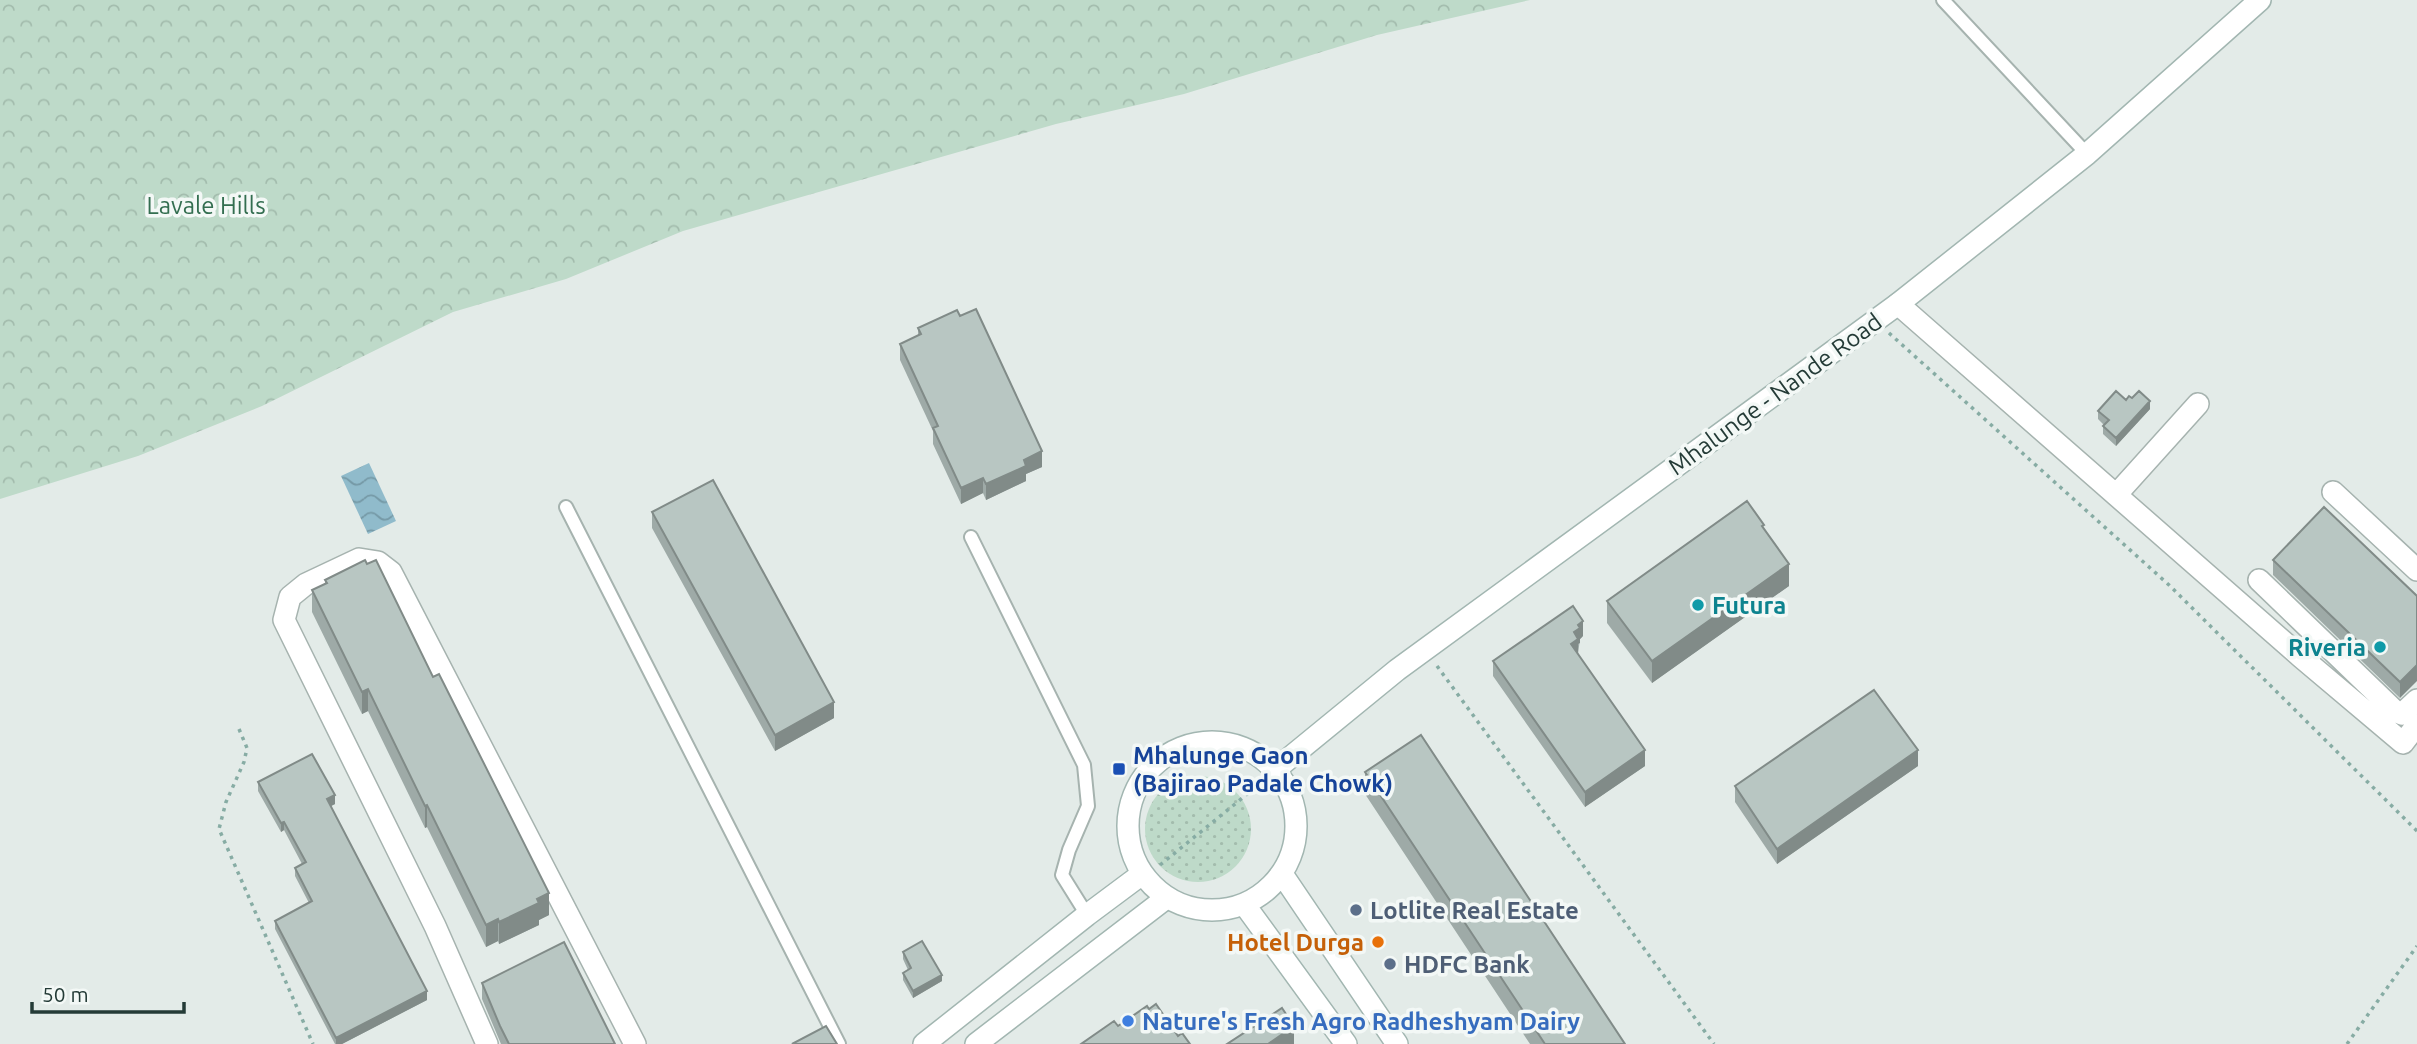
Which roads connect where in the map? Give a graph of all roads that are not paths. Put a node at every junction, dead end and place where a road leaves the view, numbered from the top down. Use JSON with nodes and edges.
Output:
{"nodes":[{"id":1,"x":1943,"y":0,"type":"edge"},
{"id":2,"x":2260,"y":0,"type":"edge"},
{"id":3,"x":2087,"y":153,"type":"junction"},
{"id":4,"x":1898,"y":304,"type":"junction"},
{"id":5,"x":2198,"y":404,"type":"dead end"},
{"id":6,"x":2333,"y":492,"type":"dead end"},
{"id":7,"x":2116,"y":495,"type":"junction"},
{"id":8,"x":566,"y":507,"type":"dead end"},
{"id":9,"x":971,"y":537,"type":"dead end"},
{"id":10,"x":2417,"y":570,"type":"edge"},
{"id":11,"x":2259,"y":580,"type":"dead end"},
{"id":12,"x":2320,"y":637,"type":"junction"},
{"id":13,"x":2301,"y":657,"type":"junction"},
{"id":14,"x":2417,"y":700,"type":"edge"},
{"id":15,"x":2417,"y":724,"type":"edge"},
{"id":16,"x":2410,"y":749,"type":"edge"},
{"id":17,"x":1276,"y":769,"type":"junction"},
{"id":18,"x":1142,"y":874,"type":"junction"},
{"id":19,"x":1282,"y":874,"type":"junction"},
{"id":20,"x":1165,"y":899,"type":"junction"},
{"id":21,"x":1244,"y":904,"type":"junction"},
{"id":22,"x":1087,"y":915,"type":"junction"},
{"id":23,"x":486,"y":1044,"type":"edge"},
{"id":24,"x":635,"y":1044,"type":"edge"},
{"id":25,"x":839,"y":1044,"type":"edge"},
{"id":26,"x":924,"y":1044,"type":"edge"},
{"id":27,"x":976,"y":1044,"type":"edge"},
{"id":28,"x":1346,"y":1044,"type":"edge"},
{"id":29,"x":1397,"y":1044,"type":"edge"}],
"edges":[{"from":1,"to":3,"type":"lane"},
{"from":2,"to":3,"type":"street","name":"Mhalunge - Nande Road"},
{"from":3,"to":4,"type":"street","name":"Mhalunge - Nande Road"},
{"from":4,"to":7,"type":"street"},
{"from":4,"to":17,"type":"street","name":"Mhalunge - Nande Road"},
{"from":5,"to":7,"type":"street"},
{"from":6,"to":10,"type":"street"},
{"from":7,"to":13,"type":"street"},
{"from":8,"to":25,"type":"lane"},
{"from":9,"to":22,"type":"lane"},
{"from":11,"to":12,"type":"street"},
{"from":12,"to":13,"type":"street"},
{"from":12,"to":14,"type":"street"},
{"from":13,"to":16,"type":"street"},
{"from":15,"to":16,"type":"street"},
{"from":17,"to":18,"type":"street"},
{"from":17,"to":19,"type":"street"},
{"from":18,"to":20,"type":"street"},
{"from":18,"to":22,"type":"street"},
{"from":19,"to":21,"type":"street"},
{"from":19,"to":29,"type":"street"},
{"from":20,"to":21,"type":"street"},
{"from":20,"to":27,"type":"street"},
{"from":21,"to":28,"type":"street"},
{"from":22,"to":26,"type":"street"},
{"from":23,"to":24,"type":"street"}]}
